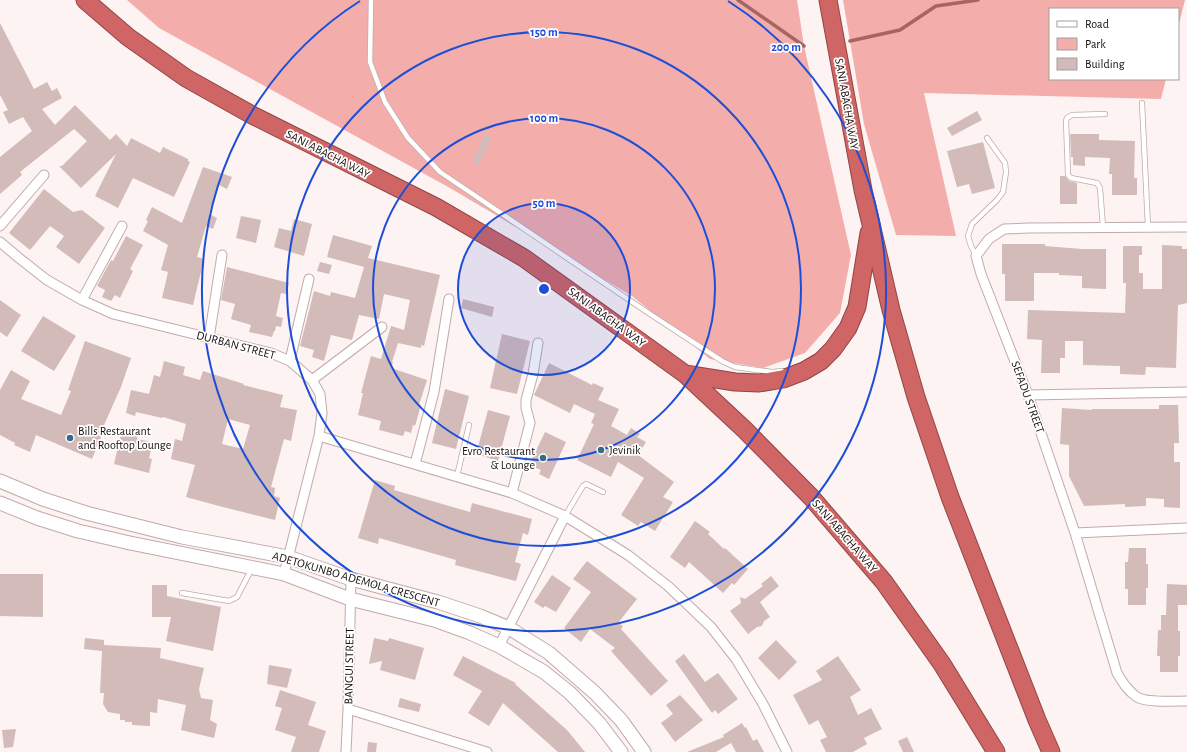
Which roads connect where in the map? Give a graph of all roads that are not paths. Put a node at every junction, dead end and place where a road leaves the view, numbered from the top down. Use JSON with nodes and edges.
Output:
{"nodes":[{"id":1,"x":85,"y":0,"type":"edge"},
{"id":2,"x":370,"y":0,"type":"edge"},
{"id":3,"x":828,"y":0,"type":"edge"},
{"id":4,"x":1142,"y":103,"type":"dead end"},
{"id":5,"x":1105,"y":114,"type":"dead end"},
{"id":6,"x":987,"y":138,"type":"dead end"},
{"id":7,"x":44,"y":175,"type":"dead end"},
{"id":8,"x":871,"y":224,"type":"junction"},
{"id":9,"x":0,"y":226,"type":"edge"},
{"id":10,"x":122,"y":226,"type":"dead end"},
{"id":11,"x":1103,"y":227,"type":"junction"},
{"id":12,"x":1148,"y":227,"type":"junction"},
{"id":13,"x":1187,"y":227,"type":"edge"},
{"id":14,"x":0,"y":242,"type":"edge"},
{"id":15,"x":222,"y":255,"type":"dead end"},
{"id":16,"x":976,"y":256,"type":"junction"},
{"id":17,"x":309,"y":279,"type":"dead end"},
{"id":18,"x":449,"y":299,"type":"dead end"},
{"id":19,"x":82,"y":300,"type":"junction"},
{"id":20,"x":382,"y":327,"type":"dead end"},
{"id":21,"x":209,"y":338,"type":"junction"},
{"id":22,"x":538,"y":343,"type":"dead end"},
{"id":23,"x":290,"y":360,"type":"junction"},
{"id":24,"x":787,"y":370,"type":"dead end"},
{"id":25,"x":685,"y":374,"type":"junction"},
{"id":26,"x":312,"y":380,"type":"junction"},
{"id":27,"x":1187,"y":392,"type":"edge"},
{"id":28,"x":1028,"y":395,"type":"junction"},
{"id":29,"x":469,"y":425,"type":"dead end"},
{"id":30,"x":320,"y":436,"type":"junction"},
{"id":31,"x":415,"y":464,"type":"junction"},
{"id":32,"x":457,"y":476,"type":"junction"},
{"id":33,"x":0,"y":481,"type":"edge"},
{"id":34,"x":603,"y":492,"type":"dead end"},
{"id":35,"x":512,"y":493,"type":"junction"},
{"id":36,"x":0,"y":503,"type":"edge"},
{"id":37,"x":566,"y":516,"type":"junction"},
{"id":38,"x":1187,"y":528,"type":"edge"},
{"id":39,"x":1075,"y":533,"type":"junction"},
{"id":40,"x":288,"y":557,"type":"junction"},
{"id":41,"x":252,"y":568,"type":"junction"},
{"id":42,"x":284,"y":574,"type":"junction"},
{"id":43,"x":351,"y":579,"type":"junction"},
{"id":44,"x":182,"y":593,"type":"dead end"},
{"id":45,"x":350,"y":599,"type":"junction"},
{"id":46,"x":509,"y":628,"type":"junction"},
{"id":47,"x":499,"y":646,"type":"junction"},
{"id":48,"x":1187,"y":701,"type":"edge"},
{"id":49,"x":348,"y":709,"type":"junction"},
{"id":50,"x":1037,"y":720,"type":"junction"},
{"id":51,"x":981,"y":725,"type":"junction"},
{"id":52,"x":346,"y":752,"type":"edge"},
{"id":53,"x":487,"y":752,"type":"edge"},
{"id":54,"x":621,"y":752,"type":"edge"},
{"id":55,"x":644,"y":752,"type":"edge"},
{"id":56,"x":788,"y":752,"type":"edge"},
{"id":57,"x":989,"y":752,"type":"edge"},
{"id":58,"x":996,"y":752,"type":"edge"},
{"id":59,"x":1051,"y":752,"type":"edge"},
{"id":60,"x":1059,"y":752,"type":"edge"}],
"edges":[{"from":1,"to":25,"type":"highway","name":"SANI ABACHA WAY"},
{"from":2,"to":24,"type":"lane"},
{"from":3,"to":8,"type":"highway","name":"SANI ABACHA WAY"},
{"from":4,"to":12,"type":"lane"},
{"from":5,"to":11,"type":"lane"},
{"from":6,"to":16,"type":"lane"},
{"from":7,"to":9,"type":"street"},
{"from":8,"to":25,"type":"highway"},
{"from":8,"to":50,"type":"highway","name":"SANI ABACHA WAY"},
{"from":10,"to":19,"type":"street"},
{"from":11,"to":12,"type":"street"},
{"from":11,"to":16,"type":"street"},
{"from":12,"to":13,"type":"street"},
{"from":14,"to":19,"type":"street","name":"DURBAN STREET"},
{"from":15,"to":21,"type":"street"},
{"from":16,"to":28,"type":"street","name":"SEFADU STREET"},
{"from":17,"to":23,"type":"street"},
{"from":18,"to":31,"type":"street"},
{"from":19,"to":21,"type":"street","name":"DURBAN STREET"},
{"from":20,"to":26,"type":"street"},
{"from":21,"to":23,"type":"street","name":"DURBAN STREET"},
{"from":22,"to":35,"type":"street"},
{"from":23,"to":26,"type":"street","name":"DURBAN STREET"},
{"from":25,"to":51,"type":"highway","name":"SANI ABACHA WAY"},
{"from":26,"to":30,"type":"street","name":"DURBAN STREET"},
{"from":27,"to":28,"type":"street"},
{"from":28,"to":39,"type":"street","name":"SEFADU STREET"},
{"from":29,"to":32,"type":"lane"},
{"from":30,"to":31,"type":"street"},
{"from":30,"to":40,"type":"street","name":"DURBAN STREET"},
{"from":31,"to":32,"type":"street"},
{"from":32,"to":35,"type":"street"},
{"from":33,"to":40,"type":"main road","name":"ADETOKUNBO ADEMOLA CRESCENT"},
{"from":34,"to":37,"type":"lane"},
{"from":35,"to":37,"type":"street"},
{"from":36,"to":41,"type":"main road","name":"ADETOKUNBO ADEMOLA CRESCENT"},
{"from":37,"to":46,"type":"street"},
{"from":37,"to":56,"type":"street"},
{"from":38,"to":39,"type":"street"},
{"from":39,"to":48,"type":"street","name":"SEFADU STREET"},
{"from":40,"to":42,"type":"street","name":"DURBAN STREET"},
{"from":40,"to":43,"type":"main road","name":"ADETOKUNBO ADEMOLA CRESCENT"},
{"from":41,"to":42,"type":"main road","name":"ADETOKUNBO ADEMOLA CRESCENT"},
{"from":41,"to":44,"type":"lane"},
{"from":42,"to":45,"type":"main road","name":"ADETOKUNBO ADEMOLA CRESCENT"},
{"from":43,"to":45,"type":"street","name":"BANGUI STREET"},
{"from":43,"to":46,"type":"main road","name":"ADETOKUNBO ADEMOLA CRESCENT"},
{"from":45,"to":47,"type":"main road","name":"ADETOKUNBO ADEMOLA CRESCENT"},
{"from":45,"to":49,"type":"street","name":"BANGUI STREET"},
{"from":46,"to":47,"type":"street"},
{"from":46,"to":55,"type":"main road","name":"ADETOKUNBO ADEMOLA CRESCENT"},
{"from":47,"to":54,"type":"main road","name":"ADETOKUNBO ADEMOLA CRESCENT"},
{"from":49,"to":52,"type":"street","name":"BANGUI STREET"},
{"from":49,"to":53,"type":"street"},
{"from":50,"to":59,"type":"highway","name":"SANI ABACHA WAY"},
{"from":50,"to":60,"type":"highway"},
{"from":51,"to":57,"type":"highway"},
{"from":51,"to":58,"type":"highway","name":"SANI ABACHA WAY"}]}
